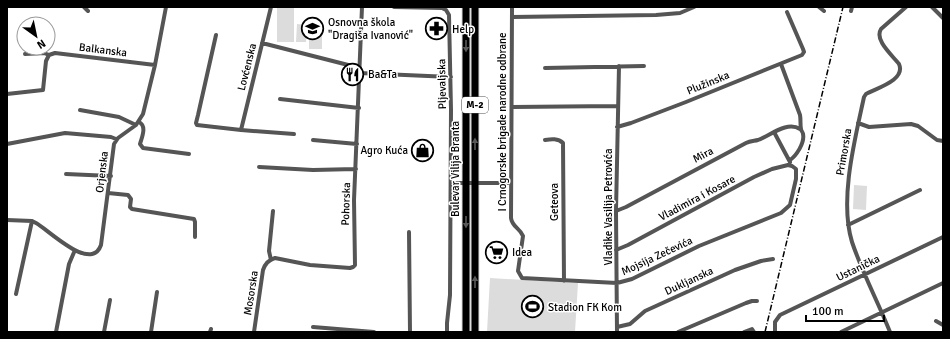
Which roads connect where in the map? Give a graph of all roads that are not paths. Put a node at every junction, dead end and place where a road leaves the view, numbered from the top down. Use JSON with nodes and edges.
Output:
{"nodes":[{"id":1,"x":166,"y":7,"type":"edge"},
{"id":2,"x":271,"y":7,"type":"edge"},
{"id":3,"x":362,"y":7,"type":"edge"},
{"id":4,"x":394,"y":7,"type":"edge"},
{"id":5,"x":466,"y":7,"type":"edge"},
{"id":6,"x":475,"y":7,"type":"edge"},
{"id":7,"x":512,"y":7,"type":"edge"},
{"id":8,"x":694,"y":7,"type":"edge"},
{"id":9,"x":819,"y":7,"type":"edge"},
{"id":10,"x":906,"y":7,"type":"edge"},
{"id":11,"x":932,"y":7,"type":"edge"},
{"id":12,"x":824,"y":11,"type":"dead end"},
{"id":13,"x":787,"y":12,"type":"dead end"},
{"id":14,"x":512,"y":17,"type":"junction"},
{"id":15,"x":943,"y":18,"type":"edge"},
{"id":16,"x":216,"y":35,"type":"dead end"},
{"id":17,"x":262,"y":43,"type":"junction"},
{"id":18,"x":56,"y":54,"type":"edge"},
{"id":19,"x":48,"y":56,"type":"edge"},
{"id":20,"x":781,"y":64,"type":"junction"},
{"id":21,"x":155,"y":65,"type":"junction"},
{"id":22,"x":619,"y":66,"type":"junction"},
{"id":23,"x":644,"y":66,"type":"dead end"},
{"id":24,"x":545,"y":68,"type":"dead end"},
{"id":25,"x":360,"y":71,"type":"junction"},
{"id":26,"x":451,"y":77,"type":"junction"},
{"id":27,"x":7,"y":94,"type":"edge"},
{"id":28,"x":280,"y":99,"type":"dead end"},
{"id":29,"x":512,"y":106,"type":"junction"},
{"id":30,"x":617,"y":106,"type":"junction"},
{"id":31,"x":359,"y":108,"type":"junction"},
{"id":32,"x":80,"y":110,"type":"dead end"},
{"id":33,"x":138,"y":123,"type":"junction"},
{"id":34,"x":858,"y":123,"type":"junction"},
{"id":35,"x":617,"y":127,"type":"junction"},
{"id":36,"x":800,"y":129,"type":"junction"},
{"id":37,"x":241,"y":130,"type":"junction"},
{"id":38,"x":774,"y":132,"type":"junction"},
{"id":39,"x":294,"y":134,"type":"dead end"},
{"id":40,"x":116,"y":139,"type":"junction"},
{"id":41,"x":313,"y":140,"type":"dead end"},
{"id":42,"x":545,"y":140,"type":"dead end"},
{"id":43,"x":943,"y":141,"type":"edge"},
{"id":44,"x":7,"y":144,"type":"edge"},
{"id":45,"x":357,"y":144,"type":"junction"},
{"id":46,"x":189,"y":154,"type":"dead end"},
{"id":47,"x":790,"y":160,"type":"junction"},
{"id":48,"x":790,"y":165,"type":"junction"},
{"id":49,"x":260,"y":167,"type":"dead end"},
{"id":50,"x":356,"y":169,"type":"junction"},
{"id":51,"x":66,"y":174,"type":"dead end"},
{"id":52,"x":110,"y":176,"type":"junction"},
{"id":53,"x":451,"y":183,"type":"junction"},
{"id":54,"x":466,"y":183,"type":"junction"},
{"id":55,"x":475,"y":183,"type":"junction"},
{"id":56,"x":511,"y":183,"type":"junction"},
{"id":57,"x":920,"y":190,"type":"dead end"},
{"id":58,"x":108,"y":193,"type":"junction"},
{"id":59,"x":273,"y":211,"type":"dead end"},
{"id":60,"x":616,"y":211,"type":"junction"},
{"id":61,"x":7,"y":220,"type":"edge"},
{"id":62,"x":32,"y":221,"type":"junction"},
{"id":63,"x":848,"y":225,"type":"junction"},
{"id":64,"x":409,"y":232,"type":"dead end"},
{"id":65,"x":195,"y":237,"type":"dead end"},
{"id":66,"x":943,"y":237,"type":"edge"},
{"id":67,"x":75,"y":250,"type":"junction"},
{"id":68,"x":616,"y":250,"type":"junction"},
{"id":69,"x":773,"y":259,"type":"dead end"},
{"id":70,"x":271,"y":260,"type":"junction"},
{"id":71,"x":865,"y":275,"type":"junction"},
{"id":72,"x":522,"y":278,"type":"joint"},
{"id":73,"x":564,"y":280,"type":"junction"},
{"id":74,"x":617,"y":283,"type":"junction"},
{"id":75,"x":943,"y":283,"type":"edge"},
{"id":76,"x":157,"y":292,"type":"dead end"},
{"id":77,"x":16,"y":294,"type":"dead end"},
{"id":78,"x":110,"y":300,"type":"dead end"},
{"id":79,"x":757,"y":301,"type":"dead end"},
{"id":80,"x":882,"y":312,"type":"junction"},
{"id":81,"x":936,"y":320,"type":"dead end"},
{"id":82,"x":943,"y":325,"type":"edge"},
{"id":83,"x":313,"y":327,"type":"dead end"},
{"id":84,"x":617,"y":327,"type":"junction"},
{"id":85,"x":753,"y":330,"type":"edge"},
{"id":86,"x":56,"y":332,"type":"edge"},
{"id":87,"x":104,"y":332,"type":"edge"},
{"id":88,"x":151,"y":332,"type":"edge"},
{"id":89,"x":254,"y":332,"type":"edge"},
{"id":90,"x":374,"y":332,"type":"edge"},
{"id":91,"x":410,"y":332,"type":"edge"},
{"id":92,"x":447,"y":332,"type":"edge"},
{"id":93,"x":466,"y":332,"type":"edge"},
{"id":94,"x":475,"y":332,"type":"edge"},
{"id":95,"x":617,"y":332,"type":"edge"},
{"id":96,"x":678,"y":332,"type":"edge"},
{"id":97,"x":744,"y":332,"type":"edge"},
{"id":98,"x":775,"y":332,"type":"edge"},
{"id":99,"x":840,"y":332,"type":"edge"},
{"id":100,"x":890,"y":332,"type":"edge"}],
"edges":[{"from":1,"to":21,"type":"street"},
{"from":2,"to":17,"type":"street","name":"Lovćenska"},
{"from":3,"to":25,"type":"street","name":"Pohorska"},
{"from":4,"to":26,"type":"street","name":"Pljevaljska"},
{"from":5,"to":54,"type":"main road","name":"Bulevar Vilija Branta","number":"M-2","one_way":true},
{"from":55,"to":6,"type":"main road","name":"Bulevar Vilija Branta","number":"M-2","one_way":true},
{"from":7,"to":14,"type":"street","name":"I Crnogorske brigade narodne odbrane"},
{"from":8,"to":14,"type":"street"},
{"from":9,"to":12,"type":"street"},
{"from":10,"to":34,"type":"street","name":"Primorska"},
{"from":11,"to":15,"type":"street"},
{"from":13,"to":20,"type":"street","name":"Plužinska"},
{"from":14,"to":29,"type":"street","name":"I Crnogorske brigade narodne odbrane"},
{"from":16,"to":37,"type":"street"},
{"from":17,"to":25,"type":"street"},
{"from":17,"to":37,"type":"street","name":"Lovćenska"},
{"from":18,"to":21,"type":"street","name":"Balkanska"},
{"from":19,"to":27,"type":"street"},
{"from":20,"to":35,"type":"street","name":"Plužinska"},
{"from":20,"to":36,"type":"street"},
{"from":21,"to":33,"type":"street"},
{"from":22,"to":23,"type":"street"},
{"from":22,"to":24,"type":"street"},
{"from":22,"to":30,"type":"street","name":"Vladike Vasilija Petrovića"},
{"from":25,"to":26,"type":"street"},
{"from":25,"to":31,"type":"street","name":"Pohorska"},
{"from":26,"to":53,"type":"street","name":"Pljevaljska"},
{"from":28,"to":31,"type":"street"},
{"from":29,"to":30,"type":"street"},
{"from":29,"to":56,"type":"street","name":"I Crnogorske brigade narodne odbrane"},
{"from":30,"to":35,"type":"street","name":"Vladike Vasilija Petrovića"},
{"from":31,"to":45,"type":"street","name":"Pohorska"},
{"from":32,"to":33,"type":"street"},
{"from":33,"to":40,"type":"street","name":"Orjenska"},
{"from":33,"to":46,"type":"street"},
{"from":34,"to":43,"type":"street"},
{"from":34,"to":63,"type":"street","name":"Primorska"},
{"from":35,"to":60,"type":"street","name":"Vladike Vasilija Petrovića"},
{"from":36,"to":38,"type":"street","name":"Mira"},
{"from":36,"to":47,"type":"street"},
{"from":37,"to":39,"type":"street"},
{"from":38,"to":47,"type":"street"},
{"from":38,"to":60,"type":"street","name":"Mira"},
{"from":40,"to":44,"type":"street"},
{"from":40,"to":52,"type":"street","name":"Orjenska"},
{"from":41,"to":45,"type":"street"},
{"from":42,"to":73,"type":"street","name":"Geteova"},
{"from":45,"to":50,"type":"street","name":"Pohorska"},
{"from":47,"to":48,"type":"street"},
{"from":48,"to":68,"type":"street","name":"Vladimira i Kosare"},
{"from":48,"to":74,"type":"street","name":"Mojsija Zečevića"},
{"from":49,"to":50,"type":"street"},
{"from":50,"to":70,"type":"street","name":"Pohorska"},
{"from":51,"to":52,"type":"street"},
{"from":52,"to":58,"type":"street","name":"Orjenska"},
{"from":53,"to":54,"type":"street"},
{"from":53,"to":92,"type":"street","name":"Pljevaljska"},
{"from":54,"to":55,"type":"street"},
{"from":54,"to":93,"type":"main road","name":"Bulevar Vilija Branta","number":"M-2","one_way":true},
{"from":55,"to":56,"type":"street"},
{"from":94,"to":55,"type":"main road","name":"Bulevar Vilija Branta","number":"M-2","one_way":true},
{"from":56,"to":72,"type":"street","name":"I Crnogorske brigade narodne odbrane"},
{"from":57,"to":63,"type":"street"},
{"from":58,"to":65,"type":"street"},
{"from":58,"to":67,"type":"street","name":"Orjenska"},
{"from":59,"to":70,"type":"street"},
{"from":60,"to":68,"type":"street","name":"Vladike Vasilija Petrovića"},
{"from":61,"to":62,"type":"street","name":"Orjenska"},
{"from":62,"to":67,"type":"street","name":"Orjenska"},
{"from":62,"to":77,"type":"street"},
{"from":63,"to":71,"type":"street","name":"Primorska"},
{"from":64,"to":91,"type":"street"},
{"from":66,"to":71,"type":"street","name":"Ustanička"},
{"from":67,"to":86,"type":"street"},
{"from":68,"to":74,"type":"street","name":"Vladike Vasilija Petrovića"},
{"from":69,"to":84,"type":"street","name":"Dukljanska"},
{"from":70,"to":89,"type":"street","name":"Mosorska"},
{"from":71,"to":80,"type":"street","name":"Primorska"},
{"from":71,"to":98,"type":"street","name":"Ustanička"},
{"from":72,"to":73,"type":"street","name":"Mojsija Zečevića"},
{"from":73,"to":74,"type":"street","name":"Mojsija Zečevića"},
{"from":74,"to":84,"type":"street","name":"Vladike Vasilija Petrovića"},
{"from":75,"to":80,"type":"street"},
{"from":76,"to":88,"type":"street"},
{"from":78,"to":87,"type":"street"},
{"from":79,"to":96,"type":"street"},
{"from":80,"to":99,"type":"street"},
{"from":80,"to":100,"type":"street","name":"Primorska"},
{"from":81,"to":82,"type":"street"},
{"from":83,"to":90,"type":"street"},
{"from":84,"to":95,"type":"street","name":"Vladike Vasilija Petrovića"},
{"from":85,"to":97,"type":"street"}]}
